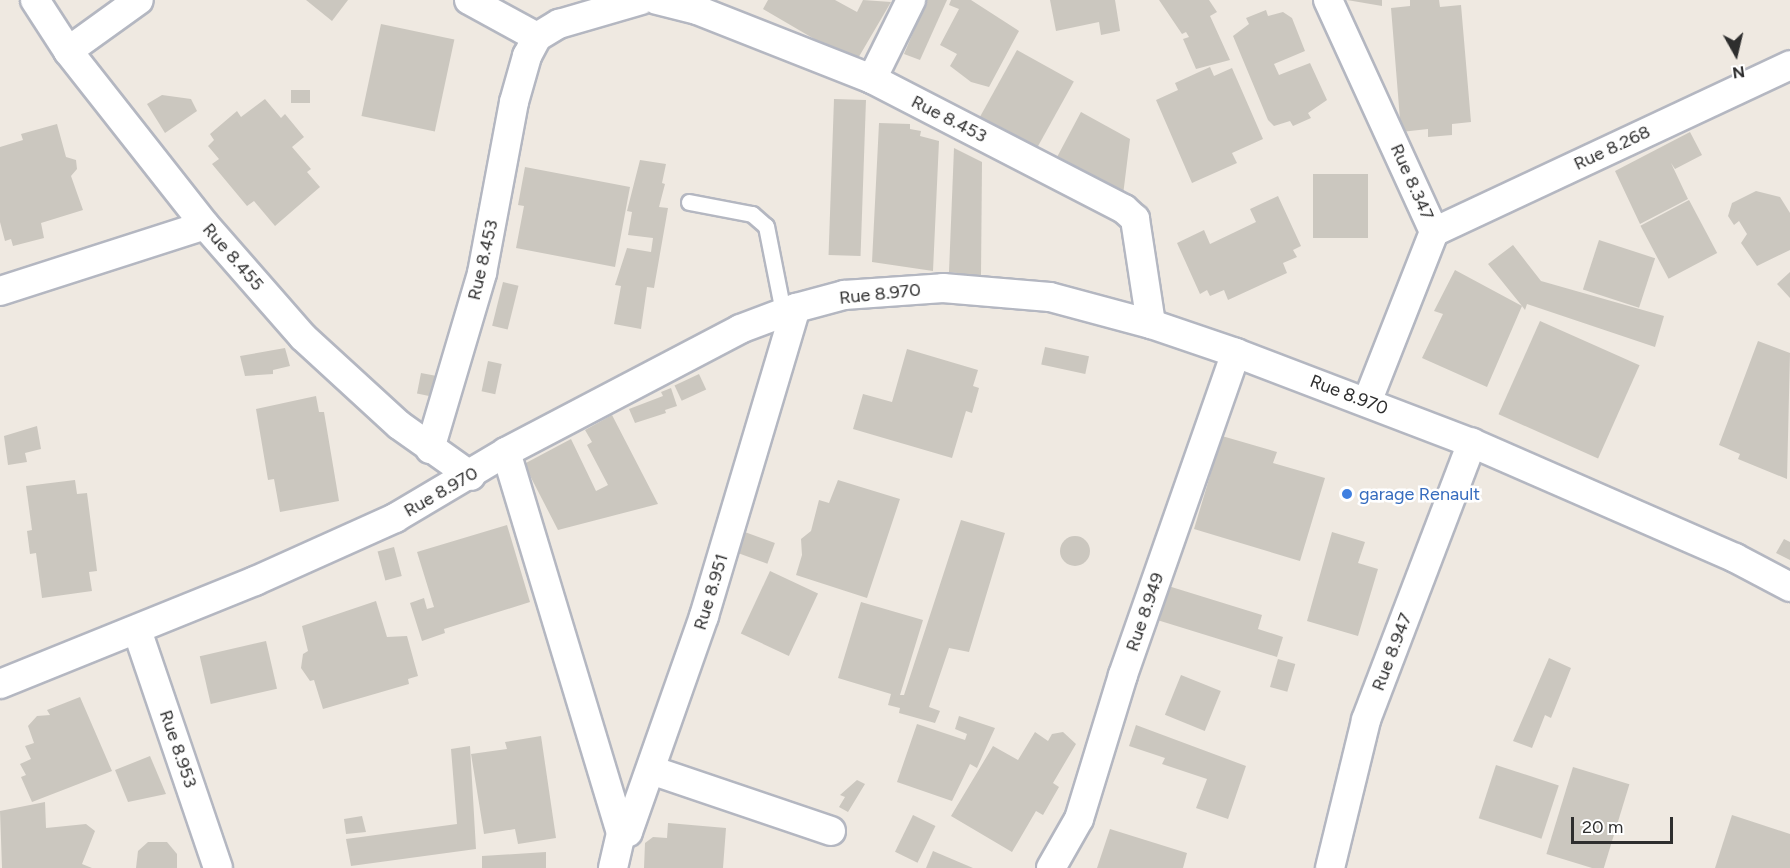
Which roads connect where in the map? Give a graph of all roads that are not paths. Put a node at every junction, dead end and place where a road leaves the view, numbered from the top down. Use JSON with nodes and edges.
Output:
{"nodes":[{"id":1,"x":34,"y":0,"type":"edge"},
{"id":2,"x":139,"y":0,"type":"edge"},
{"id":3,"x":469,"y":0,"type":"edge"},
{"id":4,"x":641,"y":0,"type":"edge"},
{"id":5,"x":657,"y":0,"type":"edge"},
{"id":6,"x":911,"y":0,"type":"edge"},
{"id":7,"x":1328,"y":0,"type":"edge"},
{"id":8,"x":537,"y":37,"type":"junction"},
{"id":9,"x":68,"y":51,"type":"junction"},
{"id":10,"x":1790,"y":65,"type":"edge"},
{"id":11,"x":872,"y":80,"type":"junction"},
{"id":12,"x":689,"y":202,"type":"dead end"},
{"id":13,"x":205,"y":225,"type":"junction"},
{"id":14,"x":1434,"y":232,"type":"junction"},
{"id":15,"x":0,"y":291,"type":"edge"},
{"id":16,"x":790,"y":310,"type":"junction"},
{"id":17,"x":1151,"y":324,"type":"junction"},
{"id":18,"x":1236,"y":353,"type":"junction"},
{"id":19,"x":1367,"y":402,"type":"junction"},
{"id":20,"x":1472,"y":443,"type":"junction"},
{"id":21,"x":430,"y":449,"type":"junction"},
{"id":22,"x":506,"y":452,"type":"junction"},
{"id":23,"x":471,"y":476,"type":"junction"},
{"id":24,"x":1790,"y":587,"type":"edge"},
{"id":25,"x":137,"y":630,"type":"junction"},
{"id":26,"x":0,"y":684,"type":"edge"},
{"id":27,"x":651,"y":770,"type":"junction"},
{"id":28,"x":831,"y":831,"type":"dead end"},
{"id":29,"x":621,"y":833,"type":"junction"},
{"id":30,"x":218,"y":868,"type":"edge"},
{"id":31,"x":613,"y":868,"type":"edge"},
{"id":32,"x":1051,"y":868,"type":"edge"},
{"id":33,"x":1330,"y":868,"type":"edge"}],
"edges":[{"from":1,"to":9,"type":"street","name":"Rue 8.455"},
{"from":2,"to":9,"type":"street"},
{"from":3,"to":8,"type":"street"},
{"from":4,"to":8,"type":"street"},
{"from":5,"to":11,"type":"street","name":"Rue 8.453"},
{"from":6,"to":11,"type":"street"},
{"from":7,"to":14,"type":"street","name":"Rue 8.347"},
{"from":8,"to":21,"type":"street","name":"Rue 8.453"},
{"from":9,"to":13,"type":"street","name":"Rue 8.455"},
{"from":10,"to":14,"type":"street","name":"Rue 8.268"},
{"from":11,"to":17,"type":"street","name":"Rue 8.453"},
{"from":12,"to":16,"type":"lane"},
{"from":13,"to":15,"type":"street"},
{"from":13,"to":21,"type":"street","name":"Rue 8.455"},
{"from":14,"to":19,"type":"street","name":"Rue 8.347"},
{"from":16,"to":17,"type":"street","name":"Rue 8.970"},
{"from":16,"to":22,"type":"street","name":"Rue 8.970"},
{"from":16,"to":27,"type":"street","name":"Rue 8.951"},
{"from":17,"to":18,"type":"street","name":"Rue 8.970"},
{"from":18,"to":19,"type":"street","name":"Rue 8.970"},
{"from":18,"to":32,"type":"street","name":"Rue 8.949"},
{"from":19,"to":20,"type":"street","name":"Rue 8.970"},
{"from":20,"to":24,"type":"street","name":"Rue 8.970"},
{"from":20,"to":33,"type":"street","name":"Rue 8.947"},
{"from":21,"to":23,"type":"street","name":"Rue 8.455"},
{"from":22,"to":23,"type":"street","name":"Rue 8.970"},
{"from":22,"to":29,"type":"street"},
{"from":23,"to":25,"type":"street","name":"Rue 8.970"},
{"from":25,"to":26,"type":"street","name":"Rue 8.970"},
{"from":25,"to":30,"type":"street","name":"Rue 8.953"},
{"from":27,"to":28,"type":"street"},
{"from":27,"to":29,"type":"street","name":"Rue 8.951"},
{"from":29,"to":31,"type":"street","name":"Rue 8.951"}]}
